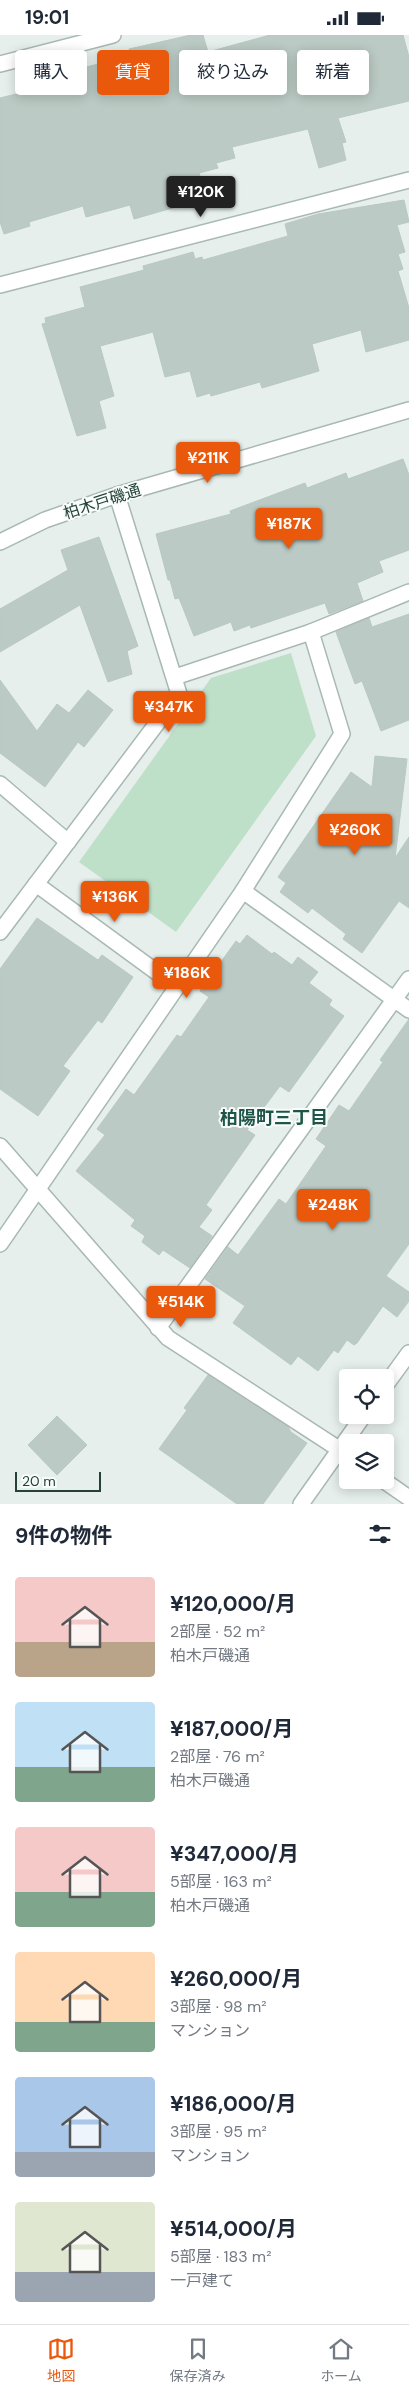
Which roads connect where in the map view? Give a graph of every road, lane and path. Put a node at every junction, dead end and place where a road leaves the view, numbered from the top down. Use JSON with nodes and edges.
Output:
{"nodes":[{"id":1,"x":112,"y":35,"type":"edge"},
{"id":2,"x":0,"y":64,"type":"edge"},
{"id":3,"x":409,"y":180,"type":"edge"},
{"id":4,"x":0,"y":285,"type":"edge"},
{"id":5,"x":409,"y":410,"type":"edge"},
{"id":6,"x":117,"y":495,"type":"junction"},
{"id":7,"x":0,"y":542,"type":"edge"},
{"id":8,"x":409,"y":593,"type":"edge"},
{"id":9,"x":311,"y":632,"type":"junction"},
{"id":10,"x":175,"y":677,"type":"junction"},
{"id":11,"x":0,"y":784,"type":"edge"},
{"id":12,"x":68,"y":841,"type":"junction"},
{"id":13,"x":36,"y":884,"type":"junction"},
{"id":14,"x":243,"y":891,"type":"junction"},
{"id":15,"x":0,"y":932,"type":"edge"},
{"id":16,"x":409,"y":979,"type":"edge"},
{"id":17,"x":177,"y":987,"type":"junction"},
{"id":18,"x":395,"y":1001,"type":"junction"},
{"id":19,"x":409,"y":1010,"type":"edge"},
{"id":20,"x":0,"y":1146,"type":"edge"},
{"id":21,"x":38,"y":1189,"type":"junction"},
{"id":22,"x":0,"y":1244,"type":"edge"},
{"id":23,"x":158,"y":1328,"type":"junction"},
{"id":24,"x":409,"y":1353,"type":"edge"},
{"id":25,"x":394,"y":1374,"type":"edge"},
{"id":26,"x":339,"y":1449,"type":"edge"},
{"id":27,"x":339,"y":1458,"type":"edge"},
{"id":28,"x":394,"y":1487,"type":"edge"},
{"id":29,"x":409,"y":1498,"type":"edge"},
{"id":30,"x":301,"y":1504,"type":"edge"}],
"edges":[{"from":1,"to":2,"type":"street"},
{"from":3,"to":4,"type":"street"},
{"from":5,"to":6,"type":"street","name":"柏木戸磯通"},
{"from":6,"to":7,"type":"street","name":"柏木戸磯通"},
{"from":6,"to":10,"type":"street"},
{"from":8,"to":9,"type":"street"},
{"from":9,"to":10,"type":"street"},
{"from":9,"to":14,"type":"street"},
{"from":10,"to":12,"type":"street"},
{"from":11,"to":12,"type":"street"},
{"from":12,"to":13,"type":"street"},
{"from":13,"to":15,"type":"street"},
{"from":13,"to":17,"type":"street"},
{"from":14,"to":17,"type":"street"},
{"from":14,"to":18,"type":"street"},
{"from":16,"to":18,"type":"street"},
{"from":17,"to":21,"type":"street"},
{"from":18,"to":19,"type":"street"},
{"from":18,"to":23,"type":"street"},
{"from":20,"to":21,"type":"street"},
{"from":21,"to":22,"type":"street"},
{"from":21,"to":23,"type":"street"},
{"from":23,"to":26,"type":"street"},
{"from":24,"to":25,"type":"street"},
{"from":27,"to":30,"type":"street"},
{"from":28,"to":29,"type":"street"}]}
